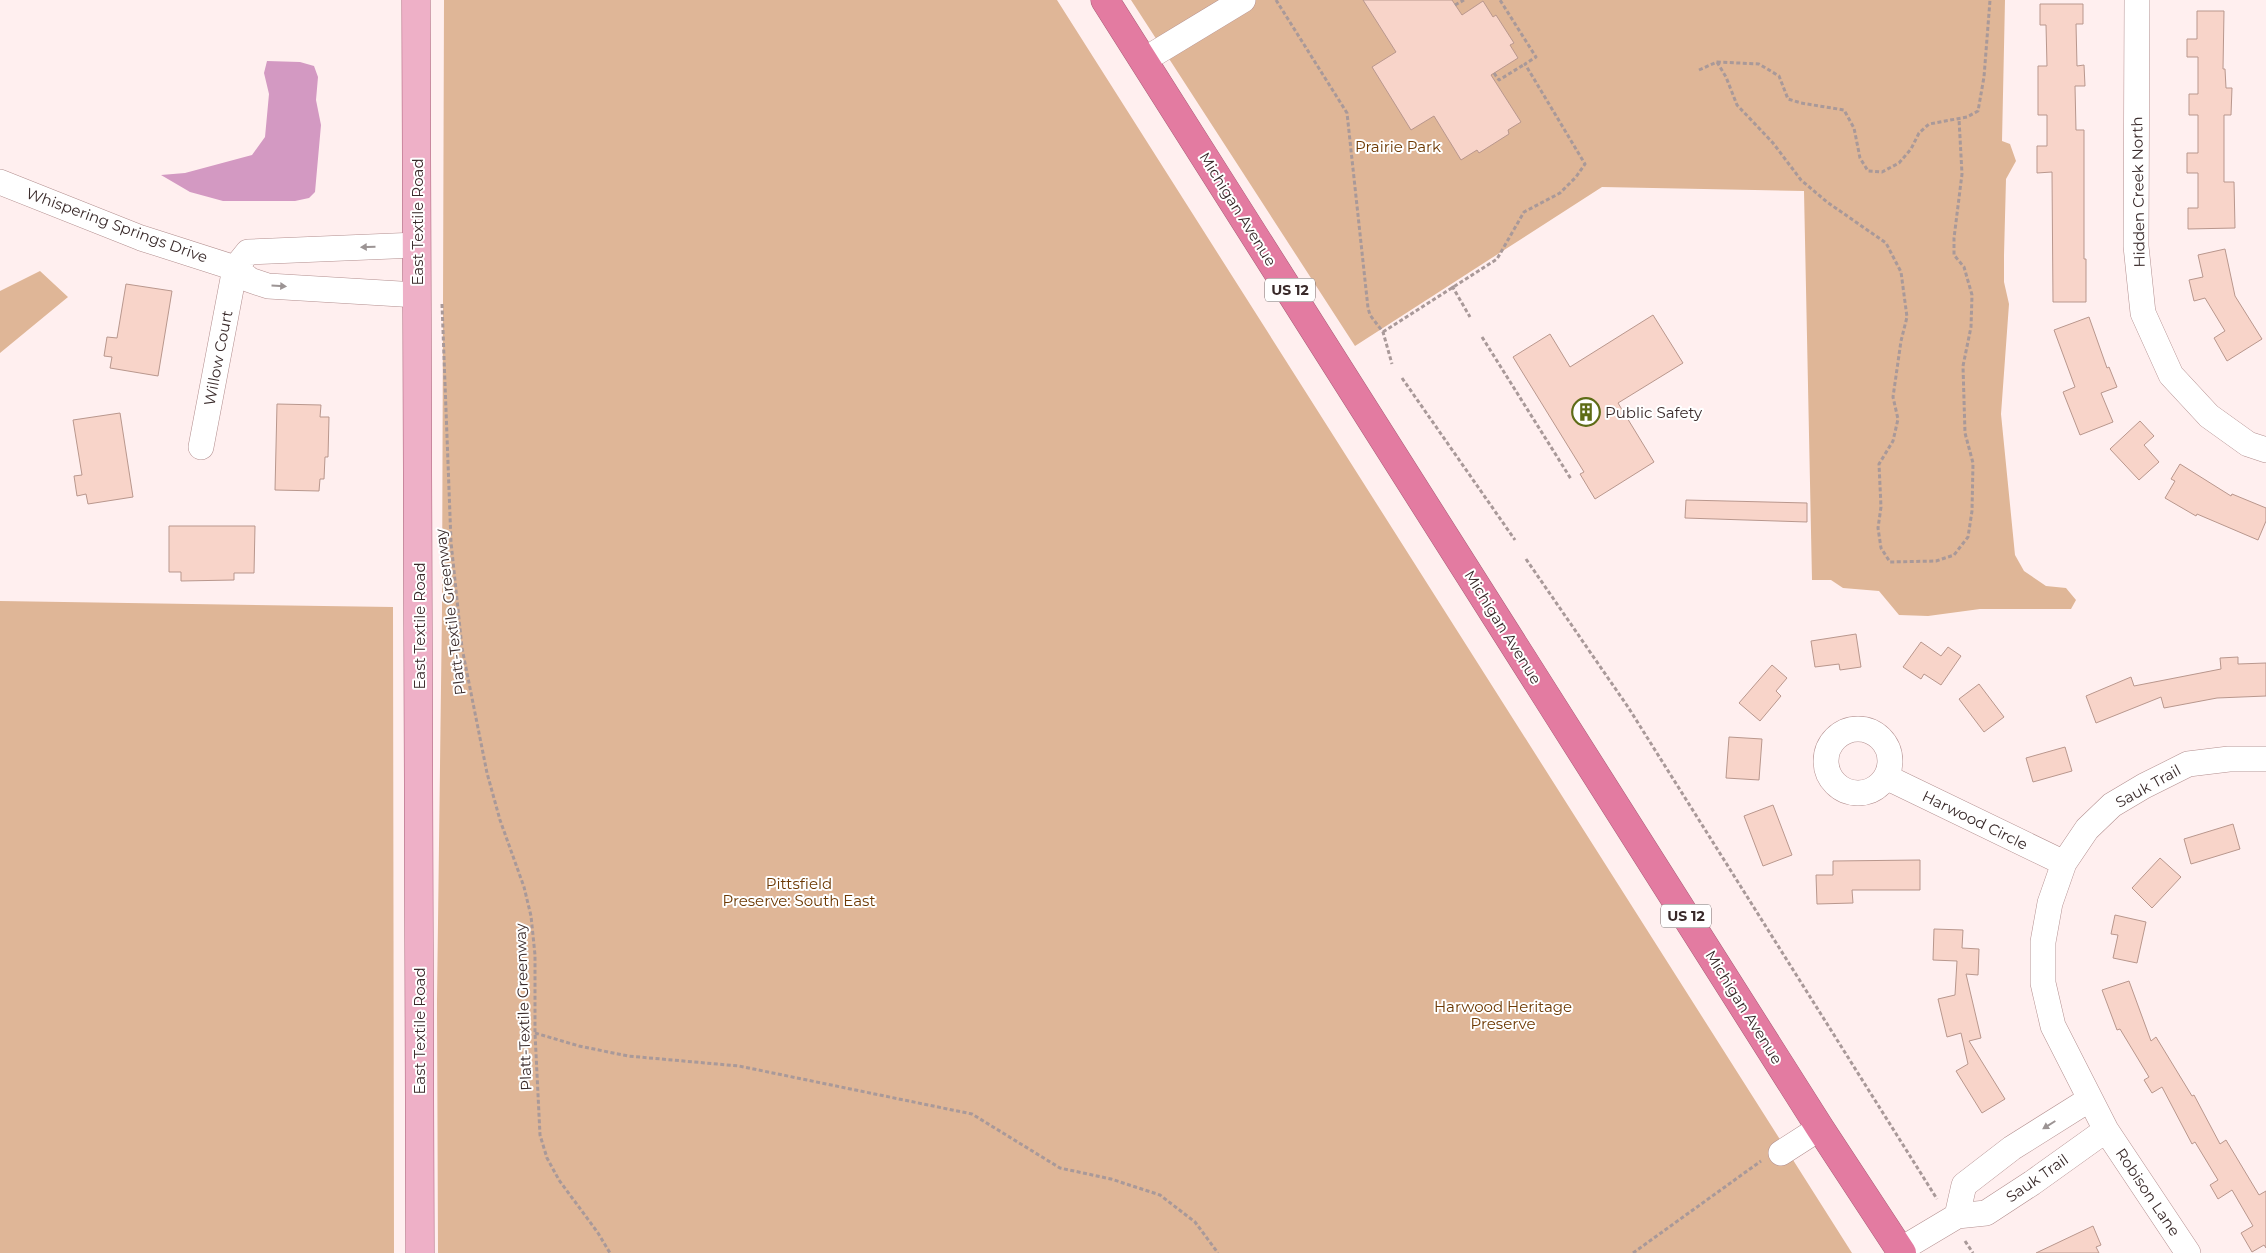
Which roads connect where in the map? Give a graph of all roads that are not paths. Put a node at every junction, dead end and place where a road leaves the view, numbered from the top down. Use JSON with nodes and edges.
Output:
{"nodes":[{"id":1,"x":416,"y":0,"type":"edge"},
{"id":2,"x":1106,"y":0,"type":"edge"},
{"id":3,"x":1243,"y":0,"type":"edge"},
{"id":4,"x":2137,"y":0,"type":"edge"},
{"id":5,"x":1144,"y":60,"type":"junction"},
{"id":6,"x":0,"y":182,"type":"edge"},
{"id":7,"x":417,"y":246,"type":"junction"},
{"id":8,"x":235,"y":268,"type":"junction"},
{"id":9,"x":430,"y":296,"type":"junction"},
{"id":10,"x":201,"y":448,"type":"dead end"},
{"id":11,"x":2266,"y":450,"type":"edge"},
{"id":12,"x":2266,"y":759,"type":"edge"},
{"id":13,"x":1886,"y":777,"type":"dead end"},
{"id":14,"x":2064,"y":863,"type":"junction"},
{"id":15,"x":2090,"y":1099,"type":"junction"},
{"id":16,"x":1820,"y":1128,"type":"junction"},
{"id":17,"x":2106,"y":1130,"type":"junction"},
{"id":18,"x":1781,"y":1153,"type":"road end"},
{"id":19,"x":1957,"y":1216,"type":"junction"},
{"id":20,"x":1901,"y":1252,"type":"edge"},
{"id":21,"x":420,"y":1253,"type":"edge"},
{"id":22,"x":2188,"y":1253,"type":"edge"}],
"edges":[{"from":1,"to":7,"type":"main road","name":"East Textile Road"},
{"from":2,"to":5,"type":"highway","name":"Michigan Avenue","number":"US 12"},
{"from":3,"to":5,"type":"street"},
{"from":4,"to":11,"type":"street","name":"Hidden Creek North"},
{"from":5,"to":16,"type":"highway","name":"Michigan Avenue","number":"US 12"},
{"from":6,"to":8,"type":"street","name":"Whispering Springs Drive"},
{"from":7,"to":8,"type":"street","one_way":true},
{"from":7,"to":9,"type":"main road","name":"East Textile Road"},
{"from":8,"to":9,"type":"street","name":"Whispering Springs Drive","one_way":true},
{"from":8,"to":10,"type":"street","name":"Willow Court"},
{"from":9,"to":21,"type":"main road","name":"East Textile Road"},
{"from":12,"to":14,"type":"street","name":"Sauk Trail"},
{"from":13,"to":14,"type":"street","name":"Harwood Circle"},
{"from":14,"to":15,"type":"street","name":"Sauk Trail"},
{"from":15,"to":17,"type":"street","name":"Sauk Trail"},
{"from":15,"to":19,"type":"street","one_way":true},
{"from":16,"to":18,"type":"street"},
{"from":16,"to":20,"type":"highway","name":"Michigan Avenue","number":"US 12"},
{"from":17,"to":19,"type":"street","name":"Sauk Trail"},
{"from":17,"to":22,"type":"street","name":"Robison Lane"},
{"from":19,"to":20,"type":"street","name":"Sauk Trail"}]}
